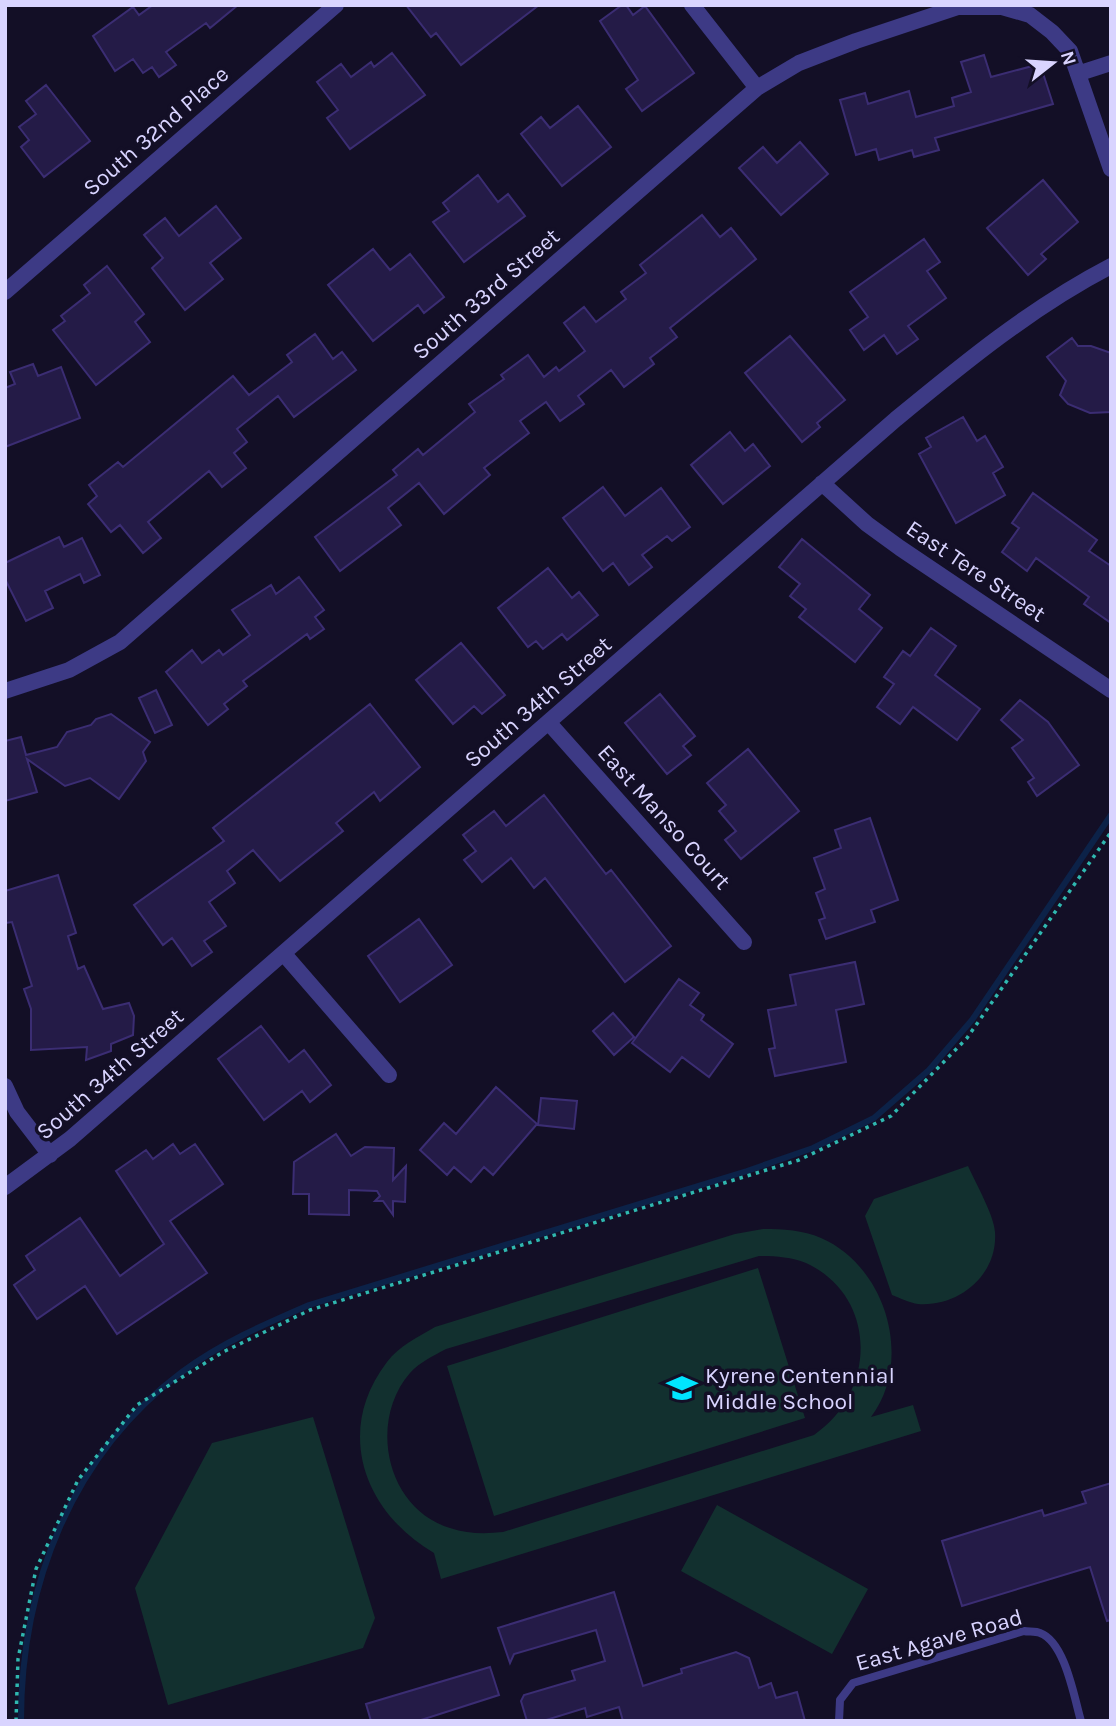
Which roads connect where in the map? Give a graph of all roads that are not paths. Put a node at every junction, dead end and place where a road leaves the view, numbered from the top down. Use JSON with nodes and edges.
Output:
{"nodes":[{"id":1,"x":336,"y":5,"type":"edge"},
{"id":2,"x":692,"y":5,"type":"edge"},
{"id":3,"x":1111,"y":63,"type":"edge"},
{"id":4,"x":1080,"y":73,"type":"junction"},
{"id":5,"x":757,"y":89,"type":"junction"},
{"id":6,"x":1111,"y":169,"type":"edge"},
{"id":7,"x":1111,"y":266,"type":"edge"},
{"id":8,"x":5,"y":292,"type":"edge"},
{"id":9,"x":822,"y":483,"type":"junction"},
{"id":10,"x":1111,"y":690,"type":"edge"},
{"id":11,"x":5,"y":691,"type":"edge"},
{"id":12,"x":549,"y":723,"type":"junction"},
{"id":13,"x":744,"y":942,"type":"dead end"},
{"id":14,"x":284,"y":954,"type":"junction"},
{"id":15,"x":389,"y":1075,"type":"dead end"},
{"id":16,"x":5,"y":1086,"type":"edge"},
{"id":17,"x":50,"y":1155,"type":"junction"},
{"id":18,"x":5,"y":1187,"type":"edge"},
{"id":19,"x":839,"y":1721,"type":"edge"},
{"id":20,"x":1081,"y":1721,"type":"edge"}],
"edges":[{"from":1,"to":8,"type":"street","name":"South 32nd Place"},
{"from":2,"to":5,"type":"street"},
{"from":3,"to":4,"type":"street"},
{"from":4,"to":5,"type":"street","name":"South 33rd Street"},
{"from":4,"to":6,"type":"street"},
{"from":5,"to":11,"type":"street","name":"South 33rd Street"},
{"from":7,"to":9,"type":"street","name":"South 34th Street"},
{"from":9,"to":10,"type":"street","name":"East Tere Street"},
{"from":9,"to":12,"type":"street","name":"South 34th Street"},
{"from":12,"to":13,"type":"street","name":"East Manso Court"},
{"from":12,"to":14,"type":"street","name":"South 34th Street"},
{"from":14,"to":15,"type":"street"},
{"from":14,"to":17,"type":"street","name":"South 34th Street"},
{"from":16,"to":17,"type":"street"},
{"from":17,"to":18,"type":"street","name":"South 34th Street"},
{"from":19,"to":20,"type":"lane","name":"East Agave Road"}]}
